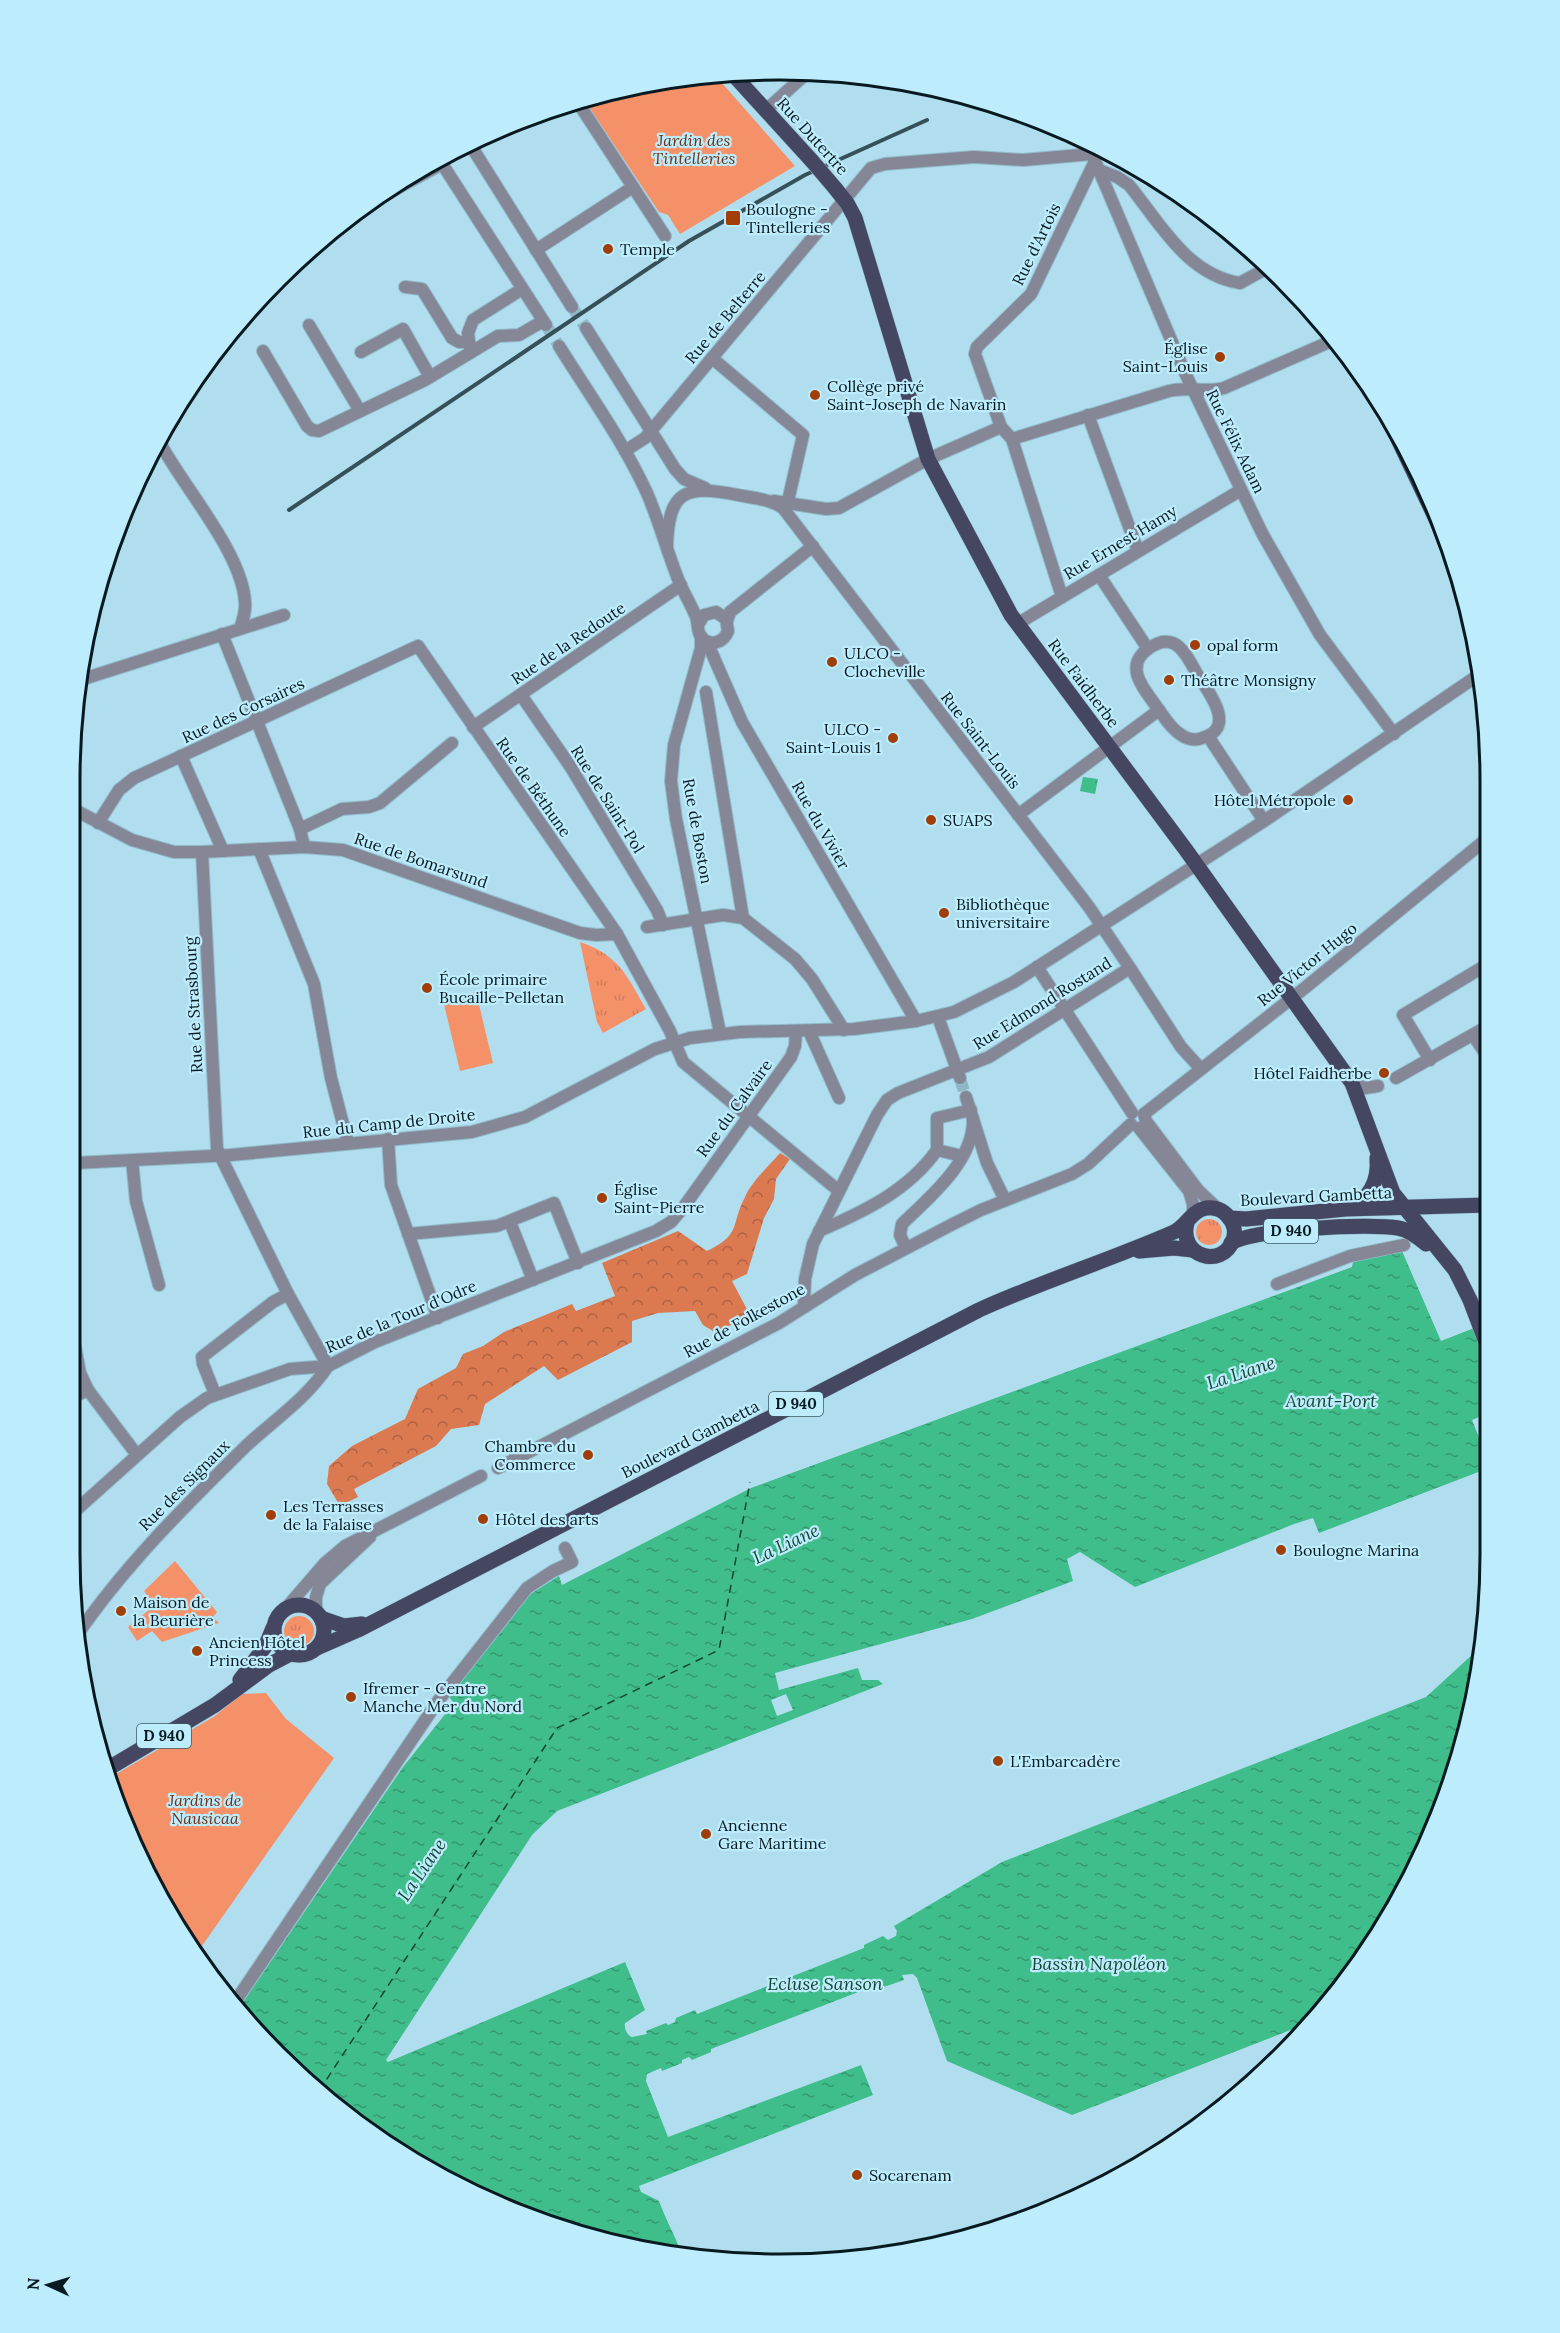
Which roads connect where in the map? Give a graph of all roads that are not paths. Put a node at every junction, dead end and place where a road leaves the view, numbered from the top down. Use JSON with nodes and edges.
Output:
{"nodes":[{"id":1,"x":799,"y":80,"type":"edge"},
{"id":2,"x":739,"y":81,"type":"edge"},
{"id":3,"x":582,"y":108,"type":"edge"},
{"id":4,"x":766,"y":110,"type":"junction"},
{"id":5,"x":474,"y":150,"type":"edge"},
{"id":6,"x":1093,"y":157,"type":"edge"},
{"id":7,"x":443,"y":166,"type":"edge"},
{"id":8,"x":633,"y":187,"type":"junction"},
{"id":9,"x":840,"y":194,"type":"junction"},
{"id":10,"x":665,"y":236,"type":"dead end"},
{"id":11,"x":536,"y":250,"type":"junction"},
{"id":12,"x":1261,"y":271,"type":"edge"},
{"id":13,"x":405,"y":287,"type":"dead end"},
{"id":14,"x":522,"y":289,"type":"junction"},
{"id":15,"x":572,"y":307,"type":"tunnel mouth"},
{"id":16,"x":309,"y":325,"type":"dead end"},
{"id":17,"x":586,"y":328,"type":"tunnel mouth"},
{"id":18,"x":1327,"y":343,"type":"edge"},
{"id":19,"x":559,"y":346,"type":"tunnel mouth"},
{"id":20,"x":469,"y":347,"type":"junction"},
{"id":21,"x":263,"y":351,"type":"dead end"},
{"id":22,"x":361,"y":352,"type":"dead end"},
{"id":23,"x":712,"y":358,"type":"junction"},
{"id":24,"x":430,"y":377,"type":"junction"},
{"id":25,"x":1192,"y":389,"type":"junction"},
{"id":26,"x":360,"y":411,"type":"junction"},
{"id":27,"x":1088,"y":415,"type":"junction"},
{"id":28,"x":1002,"y":427,"type":"junction"},
{"id":29,"x":651,"y":431,"type":"junction"},
{"id":30,"x":1012,"y":439,"type":"junction"},
{"id":31,"x":163,"y":449,"type":"edge"},
{"id":32,"x":625,"y":451,"type":"junction"},
{"id":33,"x":928,"y":459,"type":"junction"},
{"id":34,"x":709,"y":489,"type":"junction"},
{"id":35,"x":1241,"y":490,"type":"junction"},
{"id":36,"x":787,"y":507,"type":"junction"},
{"id":37,"x":813,"y":546,"type":"junction"},
{"id":38,"x":667,"y":548,"type":"junction"},
{"id":39,"x":1138,"y":551,"type":"junction"},
{"id":40,"x":1099,"y":575,"type":"junction"},
{"id":41,"x":681,"y":585,"type":"junction"},
{"id":42,"x":1062,"y":597,"type":"junction"},
{"id":43,"x":284,"y":615,"type":"dead end"},
{"id":44,"x":727,"y":621,"type":"junction"},
{"id":45,"x":1017,"y":624,"type":"junction"},
{"id":46,"x":240,"y":629,"type":"junction"},
{"id":47,"x":222,"y":634,"type":"junction"},
{"id":48,"x":702,"y":634,"type":"junction"},
{"id":49,"x":418,"y":646,"type":"joint"},
{"id":50,"x":1148,"y":649,"type":"junction"},
{"id":51,"x":87,"y":678,"type":"edge"},
{"id":52,"x":1473,"y":679,"type":"edge"},
{"id":53,"x":691,"y":688,"type":"junction"},
{"id":54,"x":706,"y":692,"type":"junction"},
{"id":55,"x":520,"y":695,"type":"junction"},
{"id":56,"x":1160,"y":710,"type":"junction"},
{"id":57,"x":257,"y":721,"type":"junction"},
{"id":58,"x":742,"y":722,"type":"junction"},
{"id":59,"x":473,"y":727,"type":"junction"},
{"id":60,"x":1394,"y":734,"type":"junction"},
{"id":61,"x":1208,"y":736,"type":"junction"},
{"id":62,"x":452,"y":743,"type":"dead end"},
{"id":63,"x":1109,"y":747,"type":"junction"},
{"id":64,"x":181,"y":756,"type":"junction"},
{"id":65,"x":80,"y":813,"type":"edge"},
{"id":66,"x":1018,"y":815,"type":"junction"},
{"id":67,"x":1264,"y":820,"type":"junction"},
{"id":68,"x":98,"y":823,"type":"junction"},
{"id":69,"x":300,"y":829,"type":"junction"},
{"id":70,"x":1480,"y":844,"type":"edge"},
{"id":71,"x":304,"y":846,"type":"junction"},
{"id":72,"x":259,"y":849,"type":"junction"},
{"id":73,"x":223,"y":851,"type":"junction"},
{"id":74,"x":202,"y":852,"type":"junction"},
{"id":75,"x":1195,"y":864,"type":"junction"},
{"id":76,"x":743,"y":918,"type":"junction"},
{"id":77,"x":697,"y":919,"type":"junction"},
{"id":78,"x":663,"y":924,"type":"junction"},
{"id":79,"x":1101,"y":925,"type":"junction"},
{"id":80,"x":647,"y":927,"type":"dead end"},
{"id":81,"x":616,"y":934,"type":"junction"},
{"id":82,"x":1037,"y":967,"type":"junction"},
{"id":83,"x":1130,"y":968,"type":"junction"},
{"id":84,"x":1480,"y":969,"type":"edge"},
{"id":85,"x":1292,"y":999,"type":"junction"},
{"id":86,"x":1065,"y":1010,"type":"junction"},
{"id":87,"x":938,"y":1017,"type":"junction"},
{"id":88,"x":916,"y":1021,"type":"junction"},
{"id":89,"x":844,"y":1030,"type":"junction"},
{"id":90,"x":809,"y":1031,"type":"junction"},
{"id":91,"x":1480,"y":1031,"type":"edge"},
{"id":92,"x":796,"y":1032,"type":"junction"},
{"id":93,"x":720,"y":1033,"type":"junction"},
{"id":94,"x":1473,"y":1035,"type":"junction"},
{"id":95,"x":676,"y":1042,"type":"junction"},
{"id":96,"x":1480,"y":1046,"type":"edge"},
{"id":97,"x":1430,"y":1060,"type":"junction"},
{"id":98,"x":1201,"y":1069,"type":"junction"},
{"id":99,"x":958,"y":1075,"type":"junction"},
{"id":100,"x":1396,"y":1078,"type":"dead end"},
{"id":101,"x":1352,"y":1083,"type":"junction"},
{"id":102,"x":1377,"y":1086,"type":"dead end"},
{"id":103,"x":966,"y":1097,"type":"tunnel mouth"},
{"id":104,"x":839,"y":1098,"type":"dead end"},
{"id":105,"x":972,"y":1115,"type":"junction"},
{"id":106,"x":749,"y":1116,"type":"junction"},
{"id":107,"x":1138,"y":1120,"type":"junction"},
{"id":108,"x":388,"y":1139,"type":"junction"},
{"id":109,"x":348,"y":1143,"type":"junction"},
{"id":110,"x":1375,"y":1146,"type":"junction"},
{"id":111,"x":937,"y":1150,"type":"junction"},
{"id":112,"x":219,"y":1156,"type":"junction"},
{"id":113,"x":962,"y":1156,"type":"junction"},
{"id":114,"x":132,"y":1160,"type":"junction"},
{"id":115,"x":80,"y":1163,"type":"edge"},
{"id":116,"x":839,"y":1191,"type":"junction"},
{"id":117,"x":1005,"y":1200,"type":"junction"},
{"id":118,"x":1480,"y":1206,"type":"edge"},
{"id":119,"x":1480,"y":1207,"type":"edge"},
{"id":120,"x":1345,"y":1209,"type":"junction"},
{"id":121,"x":1404,"y":1209,"type":"junction"},
{"id":122,"x":1224,"y":1214,"type":"junction"},
{"id":123,"x":1190,"y":1219,"type":"junction"},
{"id":124,"x":510,"y":1222,"type":"junction"},
{"id":125,"x":665,"y":1226,"type":"joint"},
{"id":126,"x":819,"y":1231,"type":"junction"},
{"id":127,"x":408,"y":1234,"type":"junction"},
{"id":128,"x":1432,"y":1241,"type":"junction"},
{"id":129,"x":1231,"y":1244,"type":"junction"},
{"id":130,"x":1404,"y":1245,"type":"dead end"},
{"id":131,"x":906,"y":1248,"type":"junction"},
{"id":132,"x":1193,"y":1250,"type":"junction"},
{"id":133,"x":1119,"y":1256,"type":"junction"},
{"id":134,"x":578,"y":1263,"type":"junction"},
{"id":135,"x":1455,"y":1270,"type":"junction"},
{"id":136,"x":533,"y":1281,"type":"junction"},
{"id":137,"x":1277,"y":1284,"type":"dead end"},
{"id":138,"x":159,"y":1285,"type":"dead end"},
{"id":139,"x":288,"y":1293,"type":"junction"},
{"id":140,"x":804,"y":1307,"type":"junction"},
{"id":141,"x":438,"y":1318,"type":"junction"},
{"id":142,"x":1480,"y":1326,"type":"edge"},
{"id":143,"x":327,"y":1366,"type":"junction"},
{"id":144,"x":80,"y":1373,"type":"edge"},
{"id":145,"x":88,"y":1390,"type":"junction"},
{"id":146,"x":80,"y":1394,"type":"edge"},
{"id":147,"x":215,"y":1394,"type":"junction"},
{"id":148,"x":137,"y":1455,"type":"junction"},
{"id":149,"x":498,"y":1468,"type":"dead end"},
{"id":150,"x":481,"y":1476,"type":"dead end"},
{"id":151,"x":80,"y":1506,"type":"edge"},
{"id":152,"x":380,"y":1528,"type":"junction"},
{"id":153,"x":565,"y":1548,"type":"dead end"},
{"id":154,"x":287,"y":1607,"type":"junction"},
{"id":155,"x":319,"y":1615,"type":"junction"},
{"id":156,"x":379,"y":1618,"type":"junction"},
{"id":157,"x":83,"y":1626,"type":"edge"},
{"id":158,"x":273,"y":1628,"type":"junction"},
{"id":159,"x":316,"y":1648,"type":"junction"},
{"id":160,"x":290,"y":1654,"type":"junction"},
{"id":161,"x":222,"y":1700,"type":"junction"},
{"id":162,"x":113,"y":1766,"type":"edge"},
{"id":163,"x":238,"y":1997,"type":"edge"}],
"edges":[{"from":1,"to":4,"type":"street"},
{"from":2,"to":4,"type":"main road","name":"Rue Dutertre"},
{"from":3,"to":8,"type":"street"},
{"from":4,"to":9,"type":"main road","name":"Rue Dutertre","bridge":true},
{"from":5,"to":11,"type":"street"},
{"from":6,"to":9,"type":"street","name":"Rue de Belterre"},
{"from":6,"to":12,"type":"street"},
{"from":6,"to":25,"type":"street","name":"Rue Félix Adam"},
{"from":6,"to":28,"type":"street","name":"Rue d'Artois"},
{"from":7,"to":14,"type":"street"},
{"from":8,"to":10,"type":"street"},
{"from":8,"to":11,"type":"street"},
{"from":9,"to":23,"type":"street","name":"Rue de Belterre"},
{"from":9,"to":33,"type":"main road","name":"Rue Faidherbe"},
{"from":11,"to":15,"type":"street"},
{"from":13,"to":20,"type":"street"},
{"from":14,"to":20,"type":"street"},
{"from":14,"to":20,"type":"street"},
{"from":16,"to":26,"type":"street"},
{"from":17,"to":29,"type":"street"},
{"from":18,"to":25,"type":"street"},
{"from":19,"to":32,"type":"street","name":"Rue du Vivier"},
{"from":20,"to":24,"type":"street"},
{"from":21,"to":26,"type":"street"},
{"from":22,"to":24,"type":"street"},
{"from":23,"to":29,"type":"street","name":"Rue de Belterre"},
{"from":23,"to":36,"type":"street"},
{"from":24,"to":26,"type":"street"},
{"from":25,"to":27,"type":"street"},
{"from":25,"to":35,"type":"street","name":"Rue Félix Adam"},
{"from":27,"to":30,"type":"street"},
{"from":27,"to":39,"type":"street"},
{"from":28,"to":30,"type":"street"},
{"from":28,"to":33,"type":"street"},
{"from":29,"to":32,"type":"street","name":"Rue de Belterre"},
{"from":29,"to":34,"type":"street"},
{"from":30,"to":42,"type":"street"},
{"from":31,"to":46,"type":"street"},
{"from":32,"to":38,"type":"street","name":"Rue du Vivier"},
{"from":33,"to":36,"type":"street"},
{"from":33,"to":45,"type":"main road","name":"Rue Faidherbe"},
{"from":34,"to":36,"type":"street"},
{"from":34,"to":38,"type":"street"},
{"from":35,"to":39,"type":"street","name":"Rue Ernest Hamy"},
{"from":35,"to":60,"type":"street","name":"Rue Félix Adam"},
{"from":36,"to":37,"type":"street","name":"Rue Saint-Louis"},
{"from":37,"to":44,"type":"street"},
{"from":37,"to":66,"type":"street","name":"Rue Saint-Louis"},
{"from":38,"to":41,"type":"street","name":"Rue du Vivier"},
{"from":39,"to":40,"type":"street","name":"Rue Ernest Hamy"},
{"from":40,"to":42,"type":"street","name":"Rue Ernest Hamy"},
{"from":40,"to":50,"type":"street"},
{"from":41,"to":48,"type":"street","name":"Rue du Vivier"},
{"from":41,"to":55,"type":"street","name":"Rue de la Redoute"},
{"from":42,"to":45,"type":"street","name":"Rue Ernest Hamy"},
{"from":43,"to":46,"type":"street"},
{"from":44,"to":48,"type":"street"},
{"from":44,"to":48,"type":"street"},
{"from":45,"to":63,"type":"main road","name":"Rue Faidherbe"},
{"from":46,"to":47,"type":"street"},
{"from":47,"to":51,"type":"street"},
{"from":47,"to":57,"type":"street"},
{"from":48,"to":53,"type":"street","name":"Rue de Boston"},
{"from":48,"to":58,"type":"street","name":"Rue du Vivier"},
{"from":49,"to":57,"type":"street","name":"Rue des Corsaires"},
{"from":49,"to":59,"type":"street","name":"Rue de Béthune"},
{"from":50,"to":56,"type":"street"},
{"from":50,"to":61,"type":"street"},
{"from":52,"to":60,"type":"street","name":"Rue du Camp de Droite"},
{"from":53,"to":54,"type":"street"},
{"from":53,"to":77,"type":"street","name":"Rue de Boston"},
{"from":54,"to":58,"type":"street"},
{"from":54,"to":76,"type":"street"},
{"from":55,"to":59,"type":"street","name":"Rue de la Redoute"},
{"from":55,"to":78,"type":"street","name":"Rue de Saint-Pol"},
{"from":56,"to":61,"type":"street"},
{"from":56,"to":63,"type":"street"},
{"from":57,"to":64,"type":"street","name":"Rue des Corsaires"},
{"from":57,"to":69,"type":"street"},
{"from":58,"to":88,"type":"street","name":"Rue du Vivier"},
{"from":59,"to":81,"type":"street","name":"Rue de Béthune"},
{"from":60,"to":67,"type":"street","name":"Rue du Camp de Droite"},
{"from":61,"to":67,"type":"street"},
{"from":62,"to":69,"type":"street"},
{"from":63,"to":66,"type":"street"},
{"from":63,"to":75,"type":"main road","name":"Rue Faidherbe"},
{"from":64,"to":68,"type":"street","name":"Rue des Corsaires"},
{"from":64,"to":73,"type":"street"},
{"from":65,"to":68,"type":"street","name":"Rue de Bomarsund"},
{"from":66,"to":79,"type":"street","name":"Rue Saint-Louis"},
{"from":67,"to":75,"type":"street","name":"Rue du Camp de Droite"},
{"from":68,"to":74,"type":"street","name":"Rue de Bomarsund"},
{"from":69,"to":71,"type":"street"},
{"from":70,"to":85,"type":"street","name":"Rue Victor Hugo"},
{"from":71,"to":72,"type":"street","name":"Rue de Bomarsund"},
{"from":71,"to":81,"type":"street","name":"Rue de Bomarsund"},
{"from":72,"to":73,"type":"street","name":"Rue de Bomarsund"},
{"from":72,"to":109,"type":"street"},
{"from":73,"to":74,"type":"street","name":"Rue de Bomarsund"},
{"from":74,"to":112,"type":"street","name":"Rue de Strasbourg"},
{"from":75,"to":79,"type":"street","name":"Rue du Camp de Droite"},
{"from":75,"to":85,"type":"main road","name":"Rue Faidherbe"},
{"from":76,"to":77,"type":"street"},
{"from":76,"to":89,"type":"street"},
{"from":77,"to":78,"type":"street"},
{"from":77,"to":93,"type":"street","name":"Rue de Boston"},
{"from":78,"to":80,"type":"street"},
{"from":79,"to":82,"type":"street","name":"Rue du Camp de Droite"},
{"from":79,"to":83,"type":"street","name":"Rue Edmond Rostand"},
{"from":81,"to":95,"type":"street","name":"Rue de Béthune"},
{"from":82,"to":86,"type":"street"},
{"from":82,"to":87,"type":"street","name":"Rue du Camp de Droite"},
{"from":83,"to":86,"type":"street","name":"Rue Edmond Rostand"},
{"from":83,"to":98,"type":"street"},
{"from":84,"to":97,"type":"street"},
{"from":85,"to":98,"type":"street","name":"Rue Victor Hugo"},
{"from":85,"to":101,"type":"main road","name":"Rue Faidherbe"},
{"from":86,"to":99,"type":"street","name":"Rue Edmond Rostand"},
{"from":86,"to":107,"type":"street"},
{"from":87,"to":88,"type":"street","name":"Rue du Camp de Droite"},
{"from":87,"to":99,"type":"street"},
{"from":88,"to":89,"type":"street","name":"Rue du Camp de Droite"},
{"from":89,"to":90,"type":"street","name":"Rue du Camp de Droite"},
{"from":90,"to":92,"type":"street","name":"Rue du Camp de Droite"},
{"from":90,"to":104,"type":"street"},
{"from":91,"to":94,"type":"street"},
{"from":92,"to":93,"type":"street","name":"Rue du Camp de Droite"},
{"from":92,"to":106,"type":"street","name":"Rue du Calvaire"},
{"from":93,"to":95,"type":"street","name":"Rue du Camp de Droite"},
{"from":94,"to":96,"type":"street"},
{"from":94,"to":97,"type":"street"},
{"from":95,"to":106,"type":"street","name":"Rue de Béthune"},
{"from":95,"to":108,"type":"street","name":"Rue du Camp de Droite"},
{"from":97,"to":100,"type":"street"},
{"from":98,"to":107,"type":"street","name":"Rue Victor Hugo"},
{"from":99,"to":116,"type":"street","name":"Rue Edmond Rostand"},
{"from":101,"to":102,"type":"street"},
{"from":101,"to":110,"type":"main road","name":"Rue Faidherbe"},
{"from":103,"to":105,"type":"street"},
{"from":105,"to":111,"type":"street"},
{"from":105,"to":113,"type":"street"},
{"from":105,"to":117,"type":"street"},
{"from":106,"to":116,"type":"street","name":"Rue de Béthune"},
{"from":106,"to":125,"type":"street","name":"Rue du Calvaire"},
{"from":107,"to":117,"type":"street","name":"Rue Victor Hugo"},
{"from":107,"to":122,"type":"street"},
{"from":107,"to":123,"type":"street"},
{"from":108,"to":109,"type":"street","name":"Rue du Camp de Droite"},
{"from":108,"to":127,"type":"street"},
{"from":109,"to":112,"type":"street","name":"Rue du Camp de Droite"},
{"from":110,"to":120,"type":"main road","name":"Rue Faidherbe"},
{"from":110,"to":121,"type":"main road","name":"Rue Faidherbe"},
{"from":111,"to":113,"type":"street"},
{"from":111,"to":126,"type":"street"},
{"from":112,"to":114,"type":"street","name":"Rue du Camp de Droite"},
{"from":112,"to":139,"type":"street","name":"Rue de Strasbourg"},
{"from":113,"to":131,"type":"street"},
{"from":114,"to":115,"type":"street","name":"Rue du Camp de Droite"},
{"from":114,"to":138,"type":"street"},
{"from":116,"to":126,"type":"street","name":"Rue Edmond Rostand"},
{"from":117,"to":131,"type":"street","name":"Rue de Folkestone"},
{"from":118,"to":121,"type":"main road","number":"D 940"},
{"from":119,"to":128,"type":"main road"},
{"from":120,"to":121,"type":"main road","name":"Boulevard Gambetta","number":"D 940"},
{"from":120,"to":122,"type":"main road","name":"Boulevard Gambetta","number":"D 940"},
{"from":121,"to":128,"type":"main road","name":"Rue Faidherbe"},
{"from":122,"to":123,"type":"main road"},
{"from":122,"to":129,"type":"main road"},
{"from":123,"to":132,"type":"main road"},
{"from":123,"to":133,"type":"main road","number":"D 940"},
{"from":124,"to":127,"type":"street"},
{"from":124,"to":134,"type":"street"},
{"from":124,"to":136,"type":"street"},
{"from":125,"to":134,"type":"street","name":"Rue de la Tour d'Odre"},
{"from":126,"to":140,"type":"street","name":"Rue Edmond Rostand"},
{"from":127,"to":141,"type":"street"},
{"from":128,"to":135,"type":"main road","name":"Rue Faidherbe"},
{"from":129,"to":132,"type":"main road"},
{"from":129,"to":135,"type":"main road","name":"Boulevard Gambetta","number":"D 940"},
{"from":130,"to":137,"type":"street"},
{"from":131,"to":140,"type":"street","name":"Rue de Folkestone"},
{"from":132,"to":133,"type":"main road","number":"D 940"},
{"from":133,"to":156,"type":"main road","name":"Boulevard Gambetta","number":"D 940"},
{"from":134,"to":136,"type":"street","name":"Rue de la Tour d'Odre"},
{"from":135,"to":142,"type":"main road"},
{"from":136,"to":141,"type":"street","name":"Rue de la Tour d'Odre"},
{"from":139,"to":143,"type":"street","name":"Rue de Strasbourg"},
{"from":139,"to":147,"type":"street"},
{"from":140,"to":149,"type":"street","name":"Rue de Folkestone"},
{"from":141,"to":143,"type":"street","name":"Rue de la Tour d'Odre"},
{"from":143,"to":147,"type":"street","name":"Rue de la Tour d'Odre"},
{"from":143,"to":157,"type":"street","name":"Rue des Signaux"},
{"from":144,"to":145,"type":"street"},
{"from":145,"to":146,"type":"street"},
{"from":145,"to":148,"type":"street"},
{"from":147,"to":148,"type":"street","name":"Rue de la Tour d'Odre"},
{"from":148,"to":151,"type":"street","name":"Rue de la Tour d'Odre"},
{"from":150,"to":152,"type":"street"},
{"from":152,"to":154,"type":"street"},
{"from":152,"to":155,"type":"street"},
{"from":153,"to":163,"type":"street"},
{"from":154,"to":155,"type":"main road"},
{"from":154,"to":158,"type":"main road"},
{"from":155,"to":156,"type":"main road","name":"Boulevard Gambetta","number":"D 940"},
{"from":155,"to":159,"type":"main road"},
{"from":156,"to":159,"type":"main road","name":"Boulevard Gambetta","number":"D 940"},
{"from":158,"to":160,"type":"main road"},
{"from":158,"to":161,"type":"main road","number":"D 940"},
{"from":159,"to":160,"type":"main road"},
{"from":160,"to":161,"type":"main road","number":"D 940"},
{"from":161,"to":162,"type":"main road","number":"D 940"}]}
